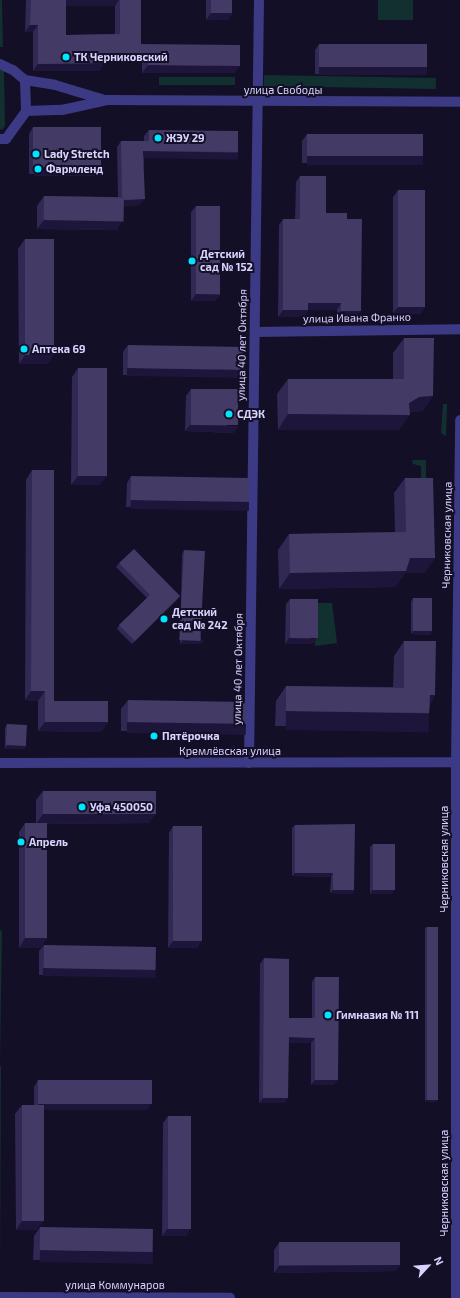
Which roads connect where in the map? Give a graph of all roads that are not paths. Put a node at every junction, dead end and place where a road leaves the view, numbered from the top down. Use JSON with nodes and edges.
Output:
{"nodes":[{"id":1,"x":259,"y":0,"type":"edge"},
{"id":2,"x":0,"y":64,"type":"edge"},
{"id":3,"x":25,"y":80,"type":"junction"},
{"id":4,"x":107,"y":100,"type":"junction"},
{"id":5,"x":258,"y":102,"type":"junction"},
{"id":6,"x":460,"y":102,"type":"edge"},
{"id":7,"x":26,"y":112,"type":"junction"},
{"id":8,"x":0,"y":139,"type":"edge"},
{"id":9,"x":460,"y":328,"type":"edge"},
{"id":10,"x":255,"y":332,"type":"junction"},
{"id":11,"x":460,"y":420,"type":"edge"},
{"id":12,"x":458,"y":762,"type":"edge"},
{"id":13,"x":0,"y":763,"type":"edge"},
{"id":14,"x":249,"y":763,"type":"junction"},
{"id":15,"x":0,"y":1297,"type":"edge"},
{"id":16,"x":230,"y":1298,"type":"edge"},
{"id":17,"x":456,"y":1298,"type":"edge"}],
"edges":[{"from":1,"to":5,"type":"street","name":"улица 40 лет Октября"},
{"from":2,"to":3,"type":"street","name":"улица Свободы"},
{"from":3,"to":4,"type":"street","name":"улица Свободы"},
{"from":3,"to":7,"type":"street"},
{"from":4,"to":5,"type":"street","name":"улица Свободы"},
{"from":4,"to":7,"type":"street","name":"улица Свободы"},
{"from":5,"to":6,"type":"street","name":"улица Свободы"},
{"from":5,"to":10,"type":"street","name":"улица 40 лет Октября"},
{"from":7,"to":8,"type":"street"},
{"from":9,"to":10,"type":"street","name":"улица Ивана Франко"},
{"from":10,"to":14,"type":"street","name":"улица 40 лет Октября"},
{"from":11,"to":12,"type":"street","name":"Черниковская улица"},
{"from":12,"to":14,"type":"street","name":"Кремлёвская улица"},
{"from":12,"to":17,"type":"street","name":"Черниковская улица"},
{"from":13,"to":14,"type":"street","name":"Кремлёвская улица"},
{"from":15,"to":16,"type":"street","name":"улица Коммунаров"}]}
